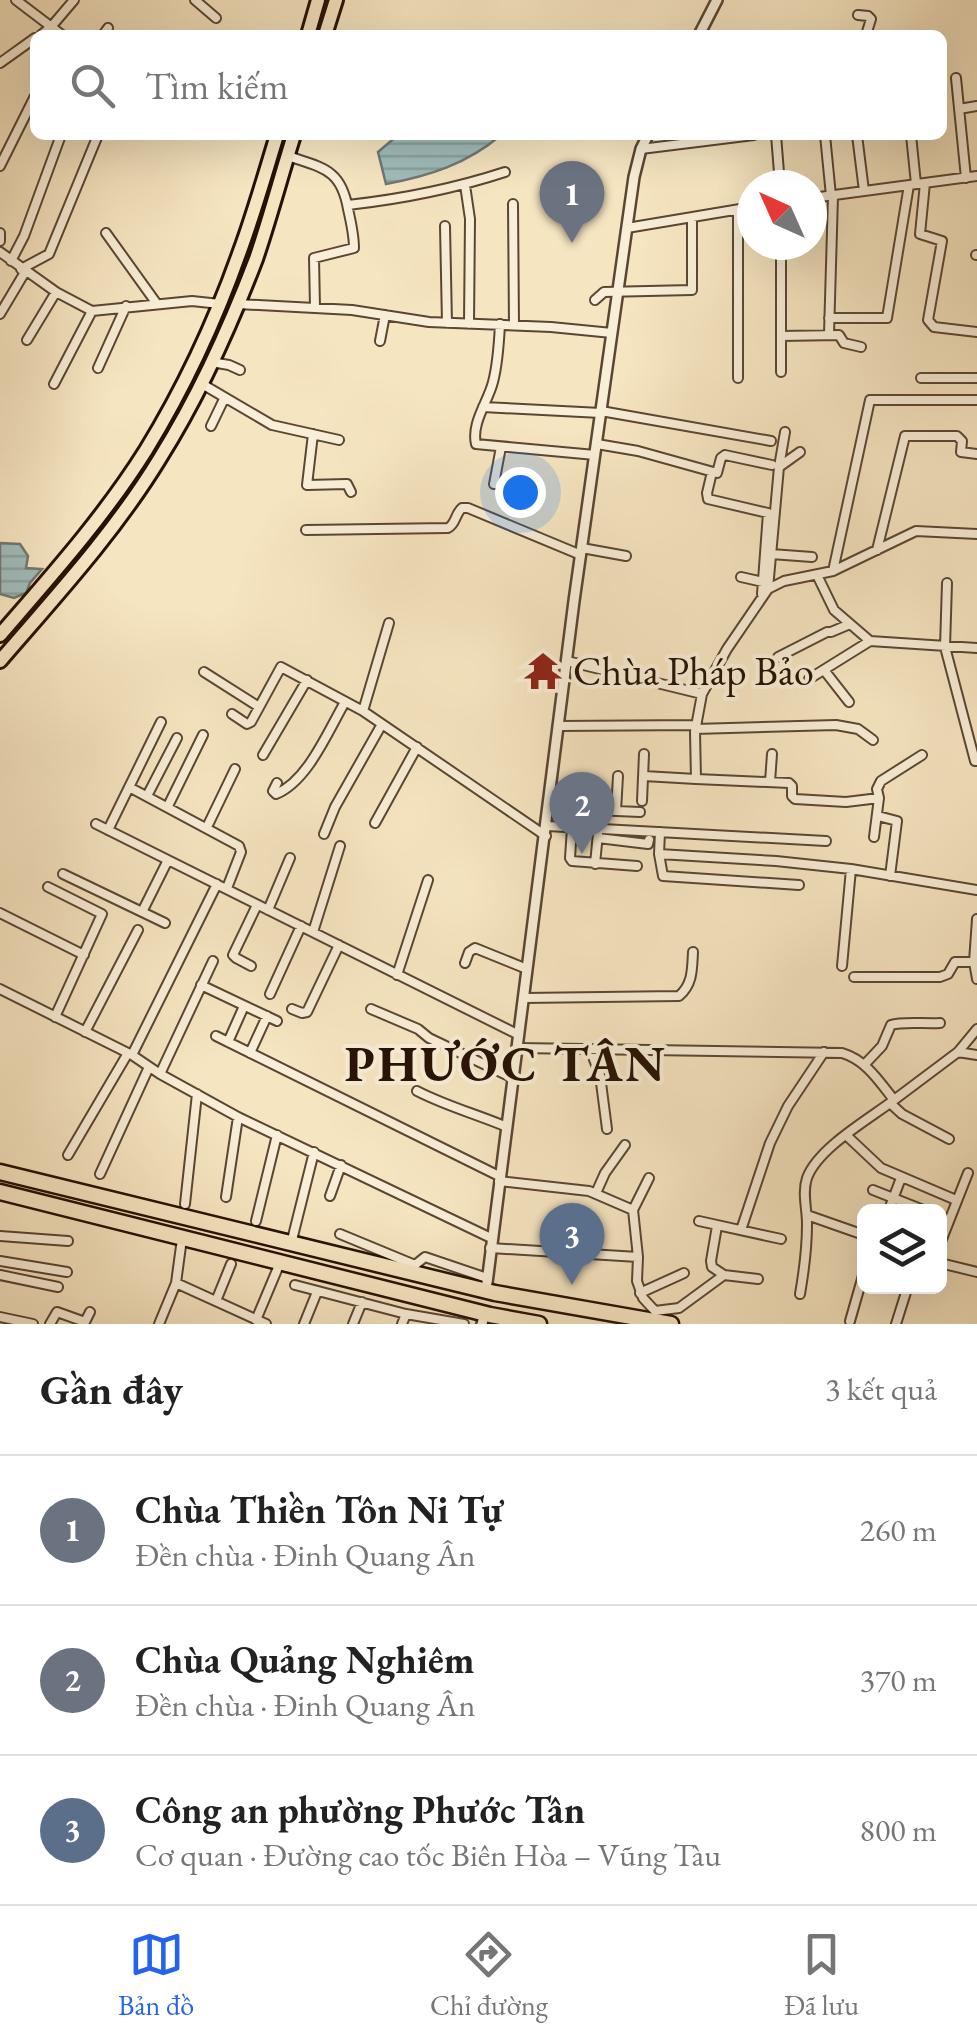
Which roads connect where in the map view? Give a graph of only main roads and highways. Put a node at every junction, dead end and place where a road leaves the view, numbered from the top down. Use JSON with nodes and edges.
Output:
{"nodes":[{"id":1,"x":318,"y":0,"type":"edge"},
{"id":2,"x":336,"y":0,"type":"edge"},
{"id":3,"x":309,"y":30,"type":"edge"},
{"id":4,"x":327,"y":30,"type":"edge"},
{"id":5,"x":274,"y":140,"type":"edge"},
{"id":6,"x":293,"y":140,"type":"edge"},
{"id":7,"x":0,"y":636,"type":"edge"},
{"id":8,"x":0,"y":661,"type":"edge"},
{"id":9,"x":0,"y":1172,"type":"edge"},
{"id":10,"x":0,"y":1192,"type":"edge"},
{"id":11,"x":539,"y":1324,"type":"edge"},
{"id":12,"x":671,"y":1324,"type":"edge"}],
"edges":[{"from":1,"to":3,"type":"highway"},
{"from":2,"to":4,"type":"highway"},
{"from":5,"to":7,"type":"highway"},
{"from":6,"to":8,"type":"highway"},
{"from":9,"to":12,"type":"highway"},
{"from":10,"to":11,"type":"highway"}]}
